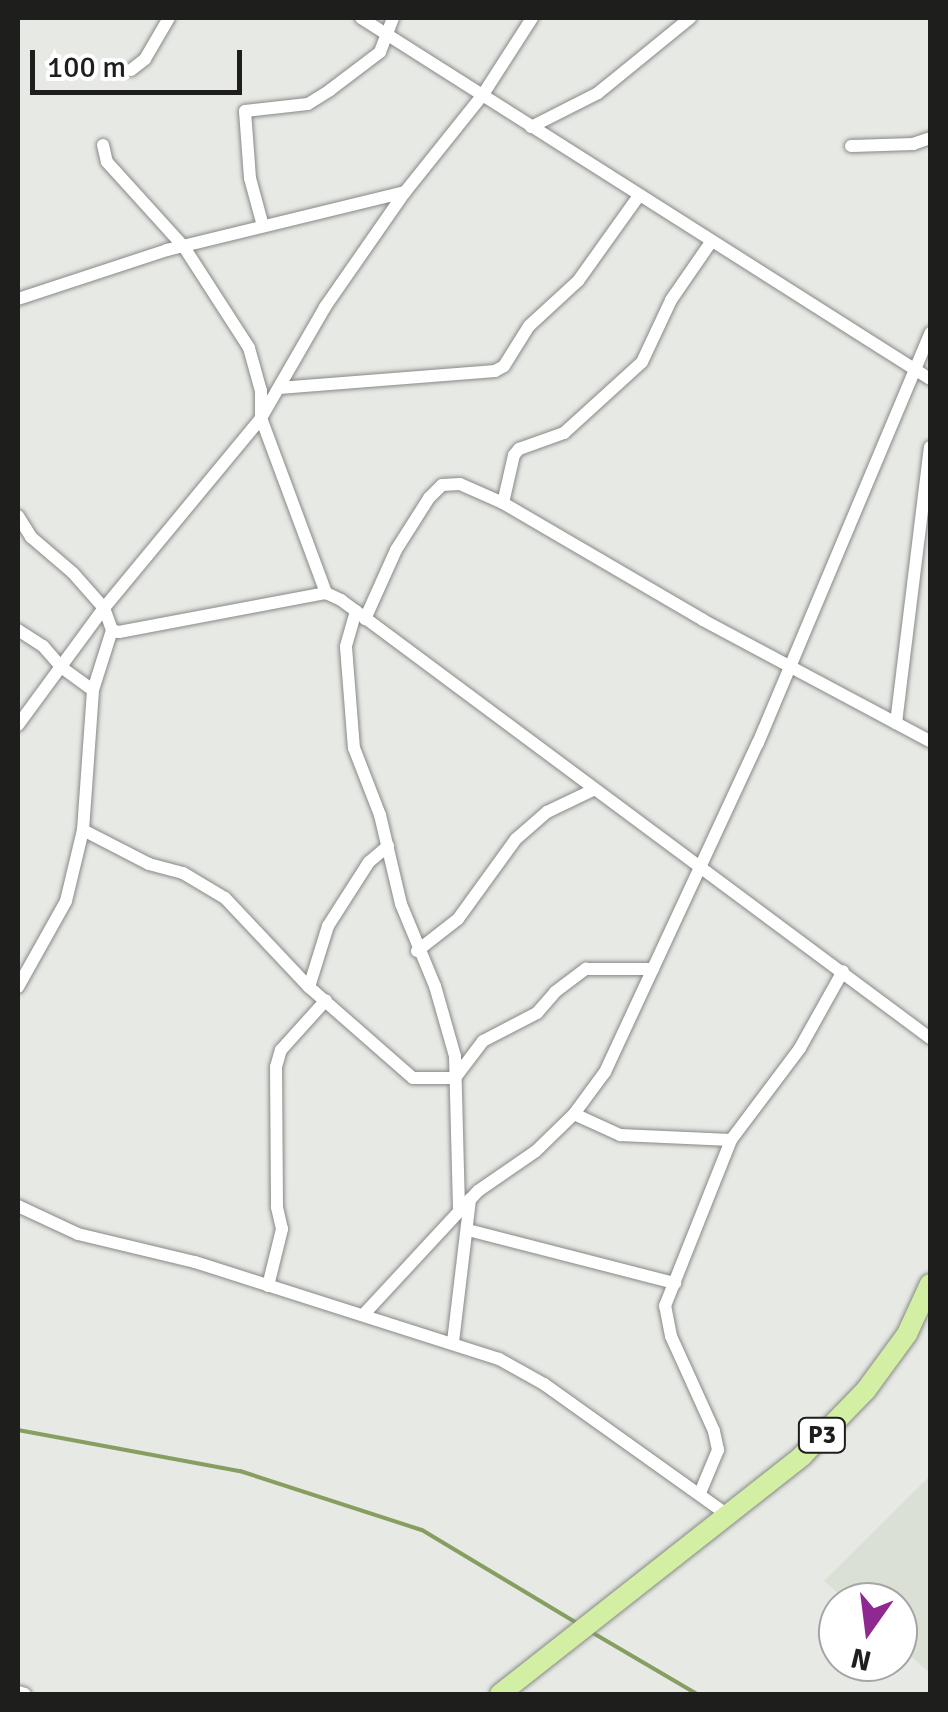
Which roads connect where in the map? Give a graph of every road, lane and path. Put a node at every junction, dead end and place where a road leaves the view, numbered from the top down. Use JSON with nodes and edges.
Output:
{"nodes":[{"id":1,"x":169,"y":18,"type":"edge"},
{"id":2,"x":361,"y":18,"type":"edge"},
{"id":3,"x":394,"y":18,"type":"edge"},
{"id":4,"x":532,"y":18,"type":"edge"},
{"id":5,"x":690,"y":18,"type":"edge"},
{"id":6,"x":388,"y":34,"type":"junction"},
{"id":7,"x":131,"y":70,"type":"dead end"},
{"id":8,"x":482,"y":96,"type":"junction"},
{"id":9,"x":531,"y":127,"type":"junction"},
{"id":10,"x":930,"y":138,"type":"edge"},
{"id":11,"x":103,"y":145,"type":"dead end"},
{"id":12,"x":851,"y":146,"type":"dead end"},
{"id":13,"x":405,"y":192,"type":"junction"},
{"id":14,"x":638,"y":196,"type":"junction"},
{"id":15,"x":263,"y":226,"type":"junction"},
{"id":16,"x":711,"y":242,"type":"junction"},
{"id":17,"x":184,"y":247,"type":"junction"},
{"id":18,"x":18,"y":299,"type":"edge"},
{"id":19,"x":930,"y":333,"type":"edge"},
{"id":20,"x":916,"y":370,"type":"junction"},
{"id":21,"x":930,"y":379,"type":"edge"},
{"id":22,"x":279,"y":388,"type":"junction"},
{"id":23,"x":261,"y":418,"type":"junction"},
{"id":24,"x":930,"y":447,"type":"edge"},
{"id":25,"x":503,"y":503,"type":"junction"},
{"id":26,"x":18,"y":516,"type":"edge"},
{"id":27,"x":326,"y":592,"type":"junction"},
{"id":28,"x":104,"y":608,"type":"junction"},
{"id":29,"x":360,"y":615,"type":"junction"},
{"id":30,"x":18,"y":630,"type":"edge"},
{"id":31,"x":112,"y":630,"type":"junction"},
{"id":32,"x":61,"y":667,"type":"junction"},
{"id":33,"x":791,"y":667,"type":"junction"},
{"id":34,"x":94,"y":690,"type":"junction"},
{"id":35,"x":896,"y":723,"type":"junction"},
{"id":36,"x":18,"y":725,"type":"edge"},
{"id":37,"x":930,"y":741,"type":"edge"},
{"id":38,"x":595,"y":789,"type":"junction"},
{"id":39,"x":82,"y":830,"type":"junction"},
{"id":40,"x":388,"y":846,"type":"junction"},
{"id":41,"x":702,"y":869,"type":"junction"},
{"id":42,"x":416,"y":950,"type":"junction"},
{"id":43,"x":653,"y":969,"type":"junction"},
{"id":44,"x":843,"y":971,"type":"junction"},
{"id":45,"x":18,"y":987,"type":"edge"},
{"id":46,"x":308,"y":987,"type":"junction"},
{"id":47,"x":326,"y":1000,"type":"junction"},
{"id":48,"x":930,"y":1038,"type":"edge"},
{"id":49,"x":456,"y":1078,"type":"junction"},
{"id":50,"x":574,"y":1114,"type":"junction"},
{"id":51,"x":731,"y":1140,"type":"junction"},
{"id":52,"x":470,"y":1199,"type":"junction"},
{"id":53,"x":18,"y":1206,"type":"edge"},
{"id":54,"x":459,"y":1211,"type":"junction"},
{"id":55,"x":468,"y":1230,"type":"junction"},
{"id":56,"x":675,"y":1283,"type":"junction"},
{"id":57,"x":930,"y":1284,"type":"edge"},
{"id":58,"x":268,"y":1286,"type":"junction"},
{"id":59,"x":365,"y":1313,"type":"junction"},
{"id":60,"x":452,"y":1342,"type":"junction"},
{"id":61,"x":700,"y":1493,"type":"junction"},
{"id":62,"x":729,"y":1516,"type":"junction"},
{"id":63,"x":18,"y":1692,"type":"edge"},
{"id":64,"x":25,"y":1694,"type":"edge"},
{"id":65,"x":500,"y":1694,"type":"edge"}],
"edges":[{"from":1,"to":7,"type":"street"},
{"from":2,"to":6,"type":"street"},
{"from":3,"to":6,"type":"street"},
{"from":4,"to":8,"type":"street"},
{"from":5,"to":9,"type":"street"},
{"from":6,"to":8,"type":"street"},
{"from":6,"to":15,"type":"street"},
{"from":8,"to":9,"type":"street"},
{"from":8,"to":13,"type":"street"},
{"from":9,"to":14,"type":"street"},
{"from":10,"to":12,"type":"street"},
{"from":11,"to":17,"type":"street"},
{"from":13,"to":15,"type":"street"},
{"from":13,"to":22,"type":"street"},
{"from":14,"to":16,"type":"street"},
{"from":14,"to":22,"type":"street"},
{"from":15,"to":17,"type":"street"},
{"from":16,"to":20,"type":"street"},
{"from":16,"to":25,"type":"street"},
{"from":17,"to":18,"type":"street"},
{"from":17,"to":23,"type":"street"},
{"from":19,"to":20,"type":"street"},
{"from":20,"to":21,"type":"street"},
{"from":20,"to":33,"type":"street"},
{"from":22,"to":23,"type":"street"},
{"from":23,"to":27,"type":"street"},
{"from":23,"to":28,"type":"street"},
{"from":24,"to":35,"type":"street"},
{"from":25,"to":29,"type":"street"},
{"from":25,"to":33,"type":"street"},
{"from":26,"to":28,"type":"street"},
{"from":27,"to":29,"type":"street"},
{"from":27,"to":31,"type":"street"},
{"from":28,"to":31,"type":"street"},
{"from":28,"to":32,"type":"street"},
{"from":29,"to":38,"type":"street"},
{"from":29,"to":40,"type":"street"},
{"from":30,"to":32,"type":"street"},
{"from":31,"to":34,"type":"street"},
{"from":32,"to":34,"type":"street"},
{"from":32,"to":36,"type":"street"},
{"from":33,"to":35,"type":"street"},
{"from":33,"to":41,"type":"street"},
{"from":34,"to":39,"type":"street"},
{"from":35,"to":37,"type":"street"},
{"from":38,"to":41,"type":"street"},
{"from":38,"to":42,"type":"street"},
{"from":39,"to":45,"type":"street"},
{"from":39,"to":46,"type":"street"},
{"from":40,"to":42,"type":"street"},
{"from":40,"to":46,"type":"street"},
{"from":41,"to":43,"type":"street"},
{"from":41,"to":44,"type":"street"},
{"from":42,"to":49,"type":"street"},
{"from":43,"to":49,"type":"street"},
{"from":43,"to":50,"type":"street"},
{"from":44,"to":48,"type":"street"},
{"from":44,"to":51,"type":"street"},
{"from":46,"to":47,"type":"street"},
{"from":47,"to":49,"type":"street"},
{"from":47,"to":58,"type":"street"},
{"from":49,"to":54,"type":"street"},
{"from":50,"to":51,"type":"street"},
{"from":50,"to":52,"type":"street"},
{"from":51,"to":56,"type":"street"},
{"from":52,"to":54,"type":"street"},
{"from":52,"to":55,"type":"street"},
{"from":53,"to":58,"type":"street"},
{"from":54,"to":59,"type":"street"},
{"from":55,"to":56,"type":"street"},
{"from":55,"to":60,"type":"street"},
{"from":56,"to":61,"type":"street"},
{"from":57,"to":62,"type":"main road","number":"P3"},
{"from":58,"to":59,"type":"street"},
{"from":59,"to":60,"type":"street"},
{"from":60,"to":61,"type":"street"},
{"from":61,"to":62,"type":"street"},
{"from":62,"to":65,"type":"main road","number":"P3"},
{"from":63,"to":64,"type":"street"}]}
